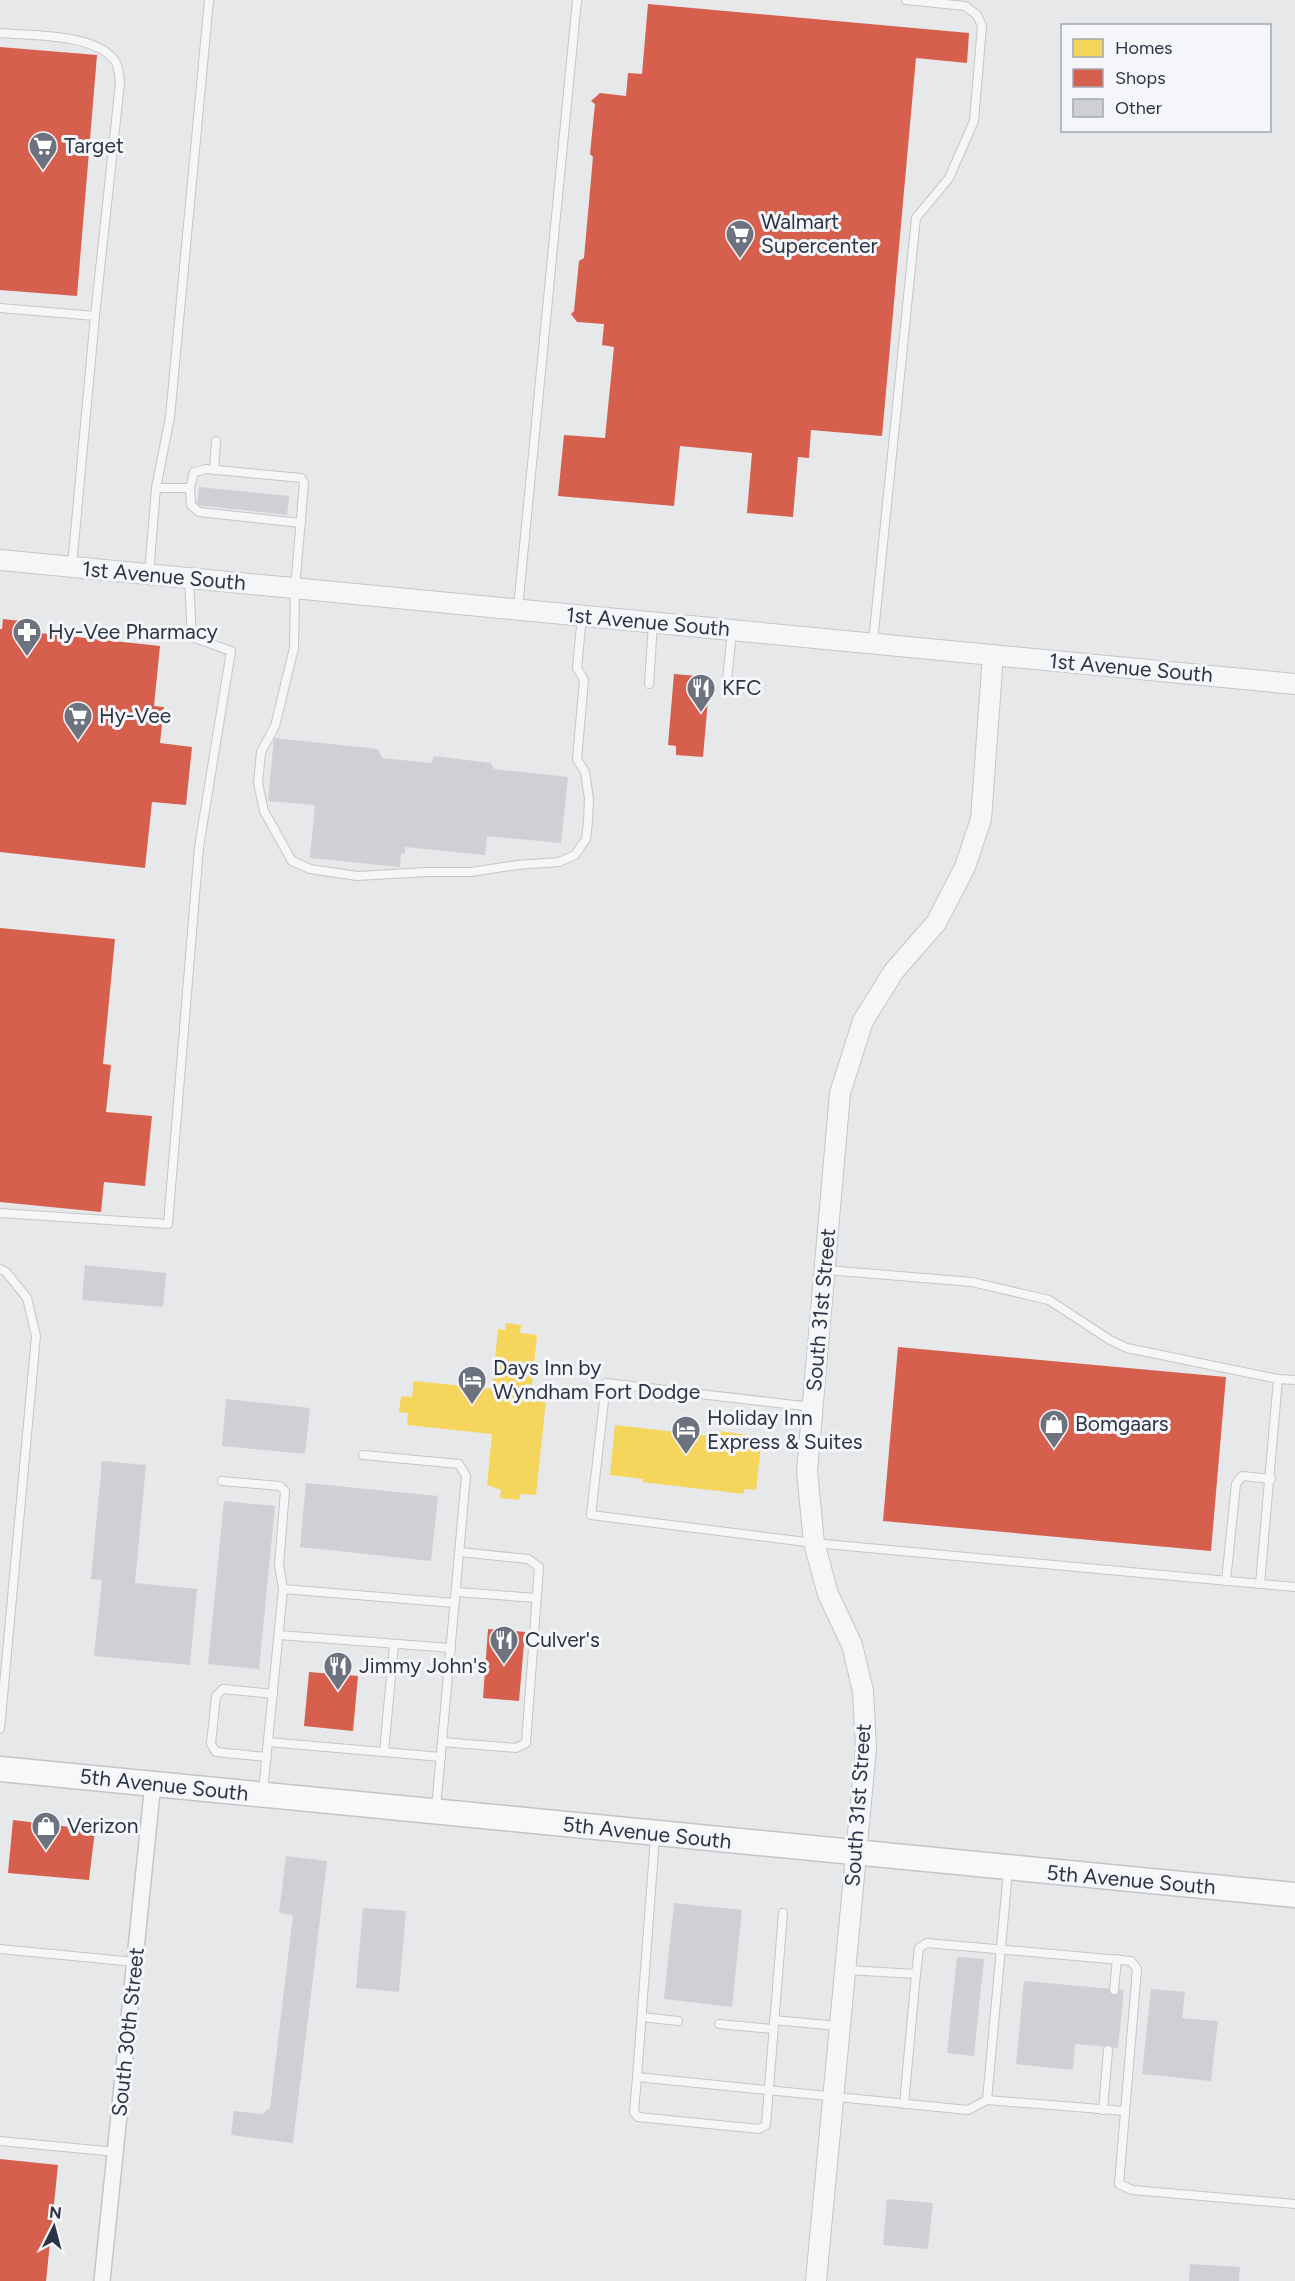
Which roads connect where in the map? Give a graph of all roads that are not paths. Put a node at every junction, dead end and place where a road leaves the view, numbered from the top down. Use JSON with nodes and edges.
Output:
{"nodes":[{"id":1,"x":209,"y":0,"type":"edge"},
{"id":2,"x":577,"y":0,"type":"edge"},
{"id":3,"x":906,"y":0,"type":"edge"},
{"id":4,"x":0,"y":33,"type":"edge"},
{"id":5,"x":0,"y":308,"type":"edge"},
{"id":6,"x":95,"y":316,"type":"junction"},
{"id":7,"x":216,"y":441,"type":"dead end"},
{"id":8,"x":214,"y":470,"type":"junction"},
{"id":9,"x":156,"y":488,"type":"junction"},
{"id":10,"x":190,"y":488,"type":"junction"},
{"id":11,"x":301,"y":523,"type":"junction"},
{"id":12,"x":0,"y":560,"type":"edge"},
{"id":13,"x":72,"y":567,"type":"junction"},
{"id":14,"x":149,"y":574,"type":"junction"},
{"id":15,"x":188,"y":578,"type":"junction"},
{"id":16,"x":295,"y":588,"type":"junction"},
{"id":17,"x":518,"y":610,"type":"junction"},
{"id":18,"x":582,"y":616,"type":"junction"},
{"id":19,"x":653,"y":623,"type":"junction"},
{"id":20,"x":732,"y":630,"type":"junction"},
{"id":21,"x":873,"y":644,"type":"junction"},
{"id":22,"x":993,"y":655,"type":"junction"},
{"id":23,"x":649,"y":684,"type":"dead end"},
{"id":24,"x":1295,"y":684,"type":"edge"},
{"id":25,"x":726,"y":689,"type":"dead end"},
{"id":26,"x":0,"y":1213,"type":"edge"},
{"id":27,"x":0,"y":1269,"type":"edge"},
{"id":28,"x":825,"y":1270,"type":"junction"},
{"id":29,"x":1278,"y":1379,"type":"junction"},
{"id":30,"x":1295,"y":1380,"type":"edge"},
{"id":31,"x":813,"y":1407,"type":"junction"},
{"id":32,"x":363,"y":1455,"type":"dead end"},
{"id":33,"x":1271,"y":1479,"type":"junction"},
{"id":34,"x":222,"y":1481,"type":"dead end"},
{"id":35,"x":814,"y":1543,"type":"junction"},
{"id":36,"x":460,"y":1552,"type":"junction"},
{"id":37,"x":1226,"y":1581,"type":"junction"},
{"id":38,"x":1260,"y":1584,"type":"junction"},
{"id":39,"x":1295,"y":1587,"type":"edge"},
{"id":40,"x":283,"y":1589,"type":"junction"},
{"id":41,"x":457,"y":1592,"type":"junction"},
{"id":42,"x":537,"y":1598,"type":"junction"},
{"id":43,"x":455,"y":1603,"type":"junction"},
{"id":44,"x":279,"y":1635,"type":"junction"},
{"id":45,"x":394,"y":1644,"type":"junction"},
{"id":46,"x":451,"y":1648,"type":"junction"},
{"id":47,"x":273,"y":1694,"type":"junction"},
{"id":48,"x":0,"y":1729,"type":"edge"},
{"id":49,"x":268,"y":1742,"type":"junction"},
{"id":50,"x":442,"y":1742,"type":"junction"},
{"id":51,"x":384,"y":1752,"type":"junction"},
{"id":52,"x":267,"y":1757,"type":"junction"},
{"id":53,"x":441,"y":1757,"type":"junction"},
{"id":54,"x":0,"y":1769,"type":"edge"},
{"id":55,"x":153,"y":1783,"type":"junction"},
{"id":56,"x":263,"y":1795,"type":"junction"},
{"id":57,"x":436,"y":1813,"type":"junction"},
{"id":58,"x":656,"y":1834,"type":"junction"},
{"id":59,"x":856,"y":1854,"type":"junction"},
{"id":60,"x":1008,"y":1868,"type":"junction"},
{"id":61,"x":1295,"y":1895,"type":"edge"},
{"id":62,"x":783,"y":1913,"type":"dead end"},
{"id":63,"x":0,"y":1949,"type":"edge"},
{"id":64,"x":1001,"y":1949,"type":"junction"},
{"id":65,"x":1117,"y":1959,"type":"junction"},
{"id":66,"x":135,"y":1962,"type":"junction"},
{"id":67,"x":845,"y":1969,"type":"junction"},
{"id":68,"x":916,"y":1974,"type":"junction"},
{"id":69,"x":1114,"y":1990,"type":"dead end"},
{"id":70,"x":642,"y":2017,"type":"junction"},
{"id":71,"x":774,"y":2020,"type":"junction"},
{"id":72,"x":678,"y":2021,"type":"dead end"},
{"id":73,"x":719,"y":2024,"type":"dead end"},
{"id":74,"x":840,"y":2026,"type":"junction"},
{"id":75,"x":773,"y":2029,"type":"junction"},
{"id":76,"x":1108,"y":2050,"type":"dead end"},
{"id":77,"x":637,"y":2077,"type":"junction"},
{"id":78,"x":768,"y":2089,"type":"junction"},
{"id":79,"x":833,"y":2096,"type":"junction"},
{"id":80,"x":987,"y":2100,"type":"junction"},
{"id":81,"x":904,"y":2104,"type":"junction"},
{"id":82,"x":1103,"y":2109,"type":"junction"},
{"id":83,"x":1125,"y":2111,"type":"junction"},
{"id":84,"x":0,"y":2141,"type":"edge"},
{"id":85,"x":116,"y":2152,"type":"junction"},
{"id":86,"x":1295,"y":2204,"type":"edge"},
{"id":87,"x":102,"y":2281,"type":"edge"},
{"id":88,"x":816,"y":2281,"type":"edge"}],
"edges":[{"from":1,"to":9,"type":"lane"},
{"from":2,"to":17,"type":"lane"},
{"from":3,"to":21,"type":"lane"},
{"from":4,"to":6,"type":"lane"},
{"from":5,"to":6,"type":"lane"},
{"from":6,"to":13,"type":"lane"},
{"from":7,"to":8,"type":"lane"},
{"from":8,"to":10,"type":"lane"},
{"from":8,"to":11,"type":"lane"},
{"from":9,"to":10,"type":"lane"},
{"from":9,"to":14,"type":"lane"},
{"from":10,"to":11,"type":"lane"},
{"from":11,"to":16,"type":"lane"},
{"from":12,"to":13,"type":"street","name":"1st Avenue South"},
{"from":13,"to":14,"type":"street","name":"1st Avenue South"},
{"from":14,"to":15,"type":"street","name":"1st Avenue South"},
{"from":15,"to":16,"type":"street","name":"1st Avenue South"},
{"from":15,"to":26,"type":"lane"},
{"from":16,"to":17,"type":"street","name":"1st Avenue South"},
{"from":16,"to":18,"type":"lane"},
{"from":17,"to":18,"type":"street","name":"1st Avenue South"},
{"from":18,"to":19,"type":"street","name":"1st Avenue South"},
{"from":19,"to":20,"type":"street","name":"1st Avenue South"},
{"from":19,"to":23,"type":"lane"},
{"from":20,"to":21,"type":"street","name":"1st Avenue South"},
{"from":20,"to":25,"type":"lane"},
{"from":21,"to":22,"type":"street","name":"1st Avenue South"},
{"from":22,"to":24,"type":"street","name":"1st Avenue South"},
{"from":22,"to":28,"type":"street","name":"South 31st Street"},
{"from":27,"to":48,"type":"lane"},
{"from":28,"to":29,"type":"lane"},
{"from":28,"to":31,"type":"street","name":"South 31st Street"},
{"from":29,"to":30,"type":"lane"},
{"from":29,"to":33,"type":"lane"},
{"from":31,"to":35,"type":"street","name":"South 31st Street"},
{"from":31,"to":35,"type":"lane"},
{"from":32,"to":36,"type":"lane"},
{"from":33,"to":37,"type":"lane"},
{"from":33,"to":38,"type":"lane"},
{"from":34,"to":40,"type":"lane"},
{"from":35,"to":37,"type":"lane"},
{"from":35,"to":59,"type":"street","name":"South 31st Street"},
{"from":36,"to":41,"type":"lane"},
{"from":36,"to":42,"type":"lane"},
{"from":37,"to":38,"type":"lane"},
{"from":38,"to":39,"type":"lane"},
{"from":40,"to":43,"type":"lane"},
{"from":40,"to":44,"type":"lane"},
{"from":41,"to":42,"type":"lane"},
{"from":41,"to":43,"type":"lane"},
{"from":42,"to":50,"type":"lane"},
{"from":43,"to":46,"type":"lane"},
{"from":44,"to":45,"type":"lane"},
{"from":44,"to":47,"type":"lane"},
{"from":45,"to":46,"type":"lane"},
{"from":45,"to":51,"type":"lane"},
{"from":46,"to":50,"type":"lane"},
{"from":47,"to":49,"type":"lane"},
{"from":47,"to":52,"type":"lane"},
{"from":49,"to":51,"type":"lane"},
{"from":49,"to":52,"type":"lane"},
{"from":50,"to":53,"type":"lane"},
{"from":51,"to":53,"type":"lane"},
{"from":52,"to":56,"type":"lane"},
{"from":53,"to":57,"type":"lane"},
{"from":54,"to":55,"type":"main road","name":"5th Avenue South"},
{"from":55,"to":56,"type":"main road","name":"5th Avenue South"},
{"from":55,"to":66,"type":"street","name":"South 30th Street"},
{"from":56,"to":57,"type":"main road","name":"5th Avenue South"},
{"from":57,"to":58,"type":"main road","name":"5th Avenue South"},
{"from":58,"to":59,"type":"main road","name":"5th Avenue South"},
{"from":58,"to":70,"type":"lane"},
{"from":59,"to":60,"type":"main road","name":"5th Avenue South"},
{"from":59,"to":67,"type":"street","name":"South 31st Street"},
{"from":60,"to":61,"type":"main road","name":"5th Avenue South"},
{"from":60,"to":64,"type":"lane"},
{"from":62,"to":71,"type":"lane"},
{"from":63,"to":66,"type":"lane"},
{"from":64,"to":65,"type":"lane"},
{"from":64,"to":68,"type":"lane"},
{"from":64,"to":80,"type":"lane"},
{"from":65,"to":69,"type":"lane"},
{"from":65,"to":83,"type":"lane"},
{"from":66,"to":85,"type":"street","name":"South 30th Street"},
{"from":67,"to":68,"type":"lane"},
{"from":67,"to":74,"type":"street","name":"South 31st Street"},
{"from":68,"to":81,"type":"lane"},
{"from":70,"to":72,"type":"lane"},
{"from":70,"to":77,"type":"lane"},
{"from":71,"to":74,"type":"lane"},
{"from":71,"to":75,"type":"lane"},
{"from":73,"to":75,"type":"lane"},
{"from":74,"to":79,"type":"street","name":"South 31st Street"},
{"from":75,"to":78,"type":"lane"},
{"from":76,"to":82,"type":"lane"},
{"from":77,"to":78,"type":"lane"},
{"from":77,"to":78,"type":"lane"},
{"from":78,"to":79,"type":"lane"},
{"from":79,"to":81,"type":"lane"},
{"from":79,"to":88,"type":"street","name":"South 31st Street"},
{"from":80,"to":81,"type":"lane"},
{"from":80,"to":82,"type":"lane"},
{"from":82,"to":83,"type":"lane"},
{"from":83,"to":86,"type":"lane"},
{"from":84,"to":85,"type":"lane"},
{"from":85,"to":87,"type":"street","name":"South 30th Street"}]}
